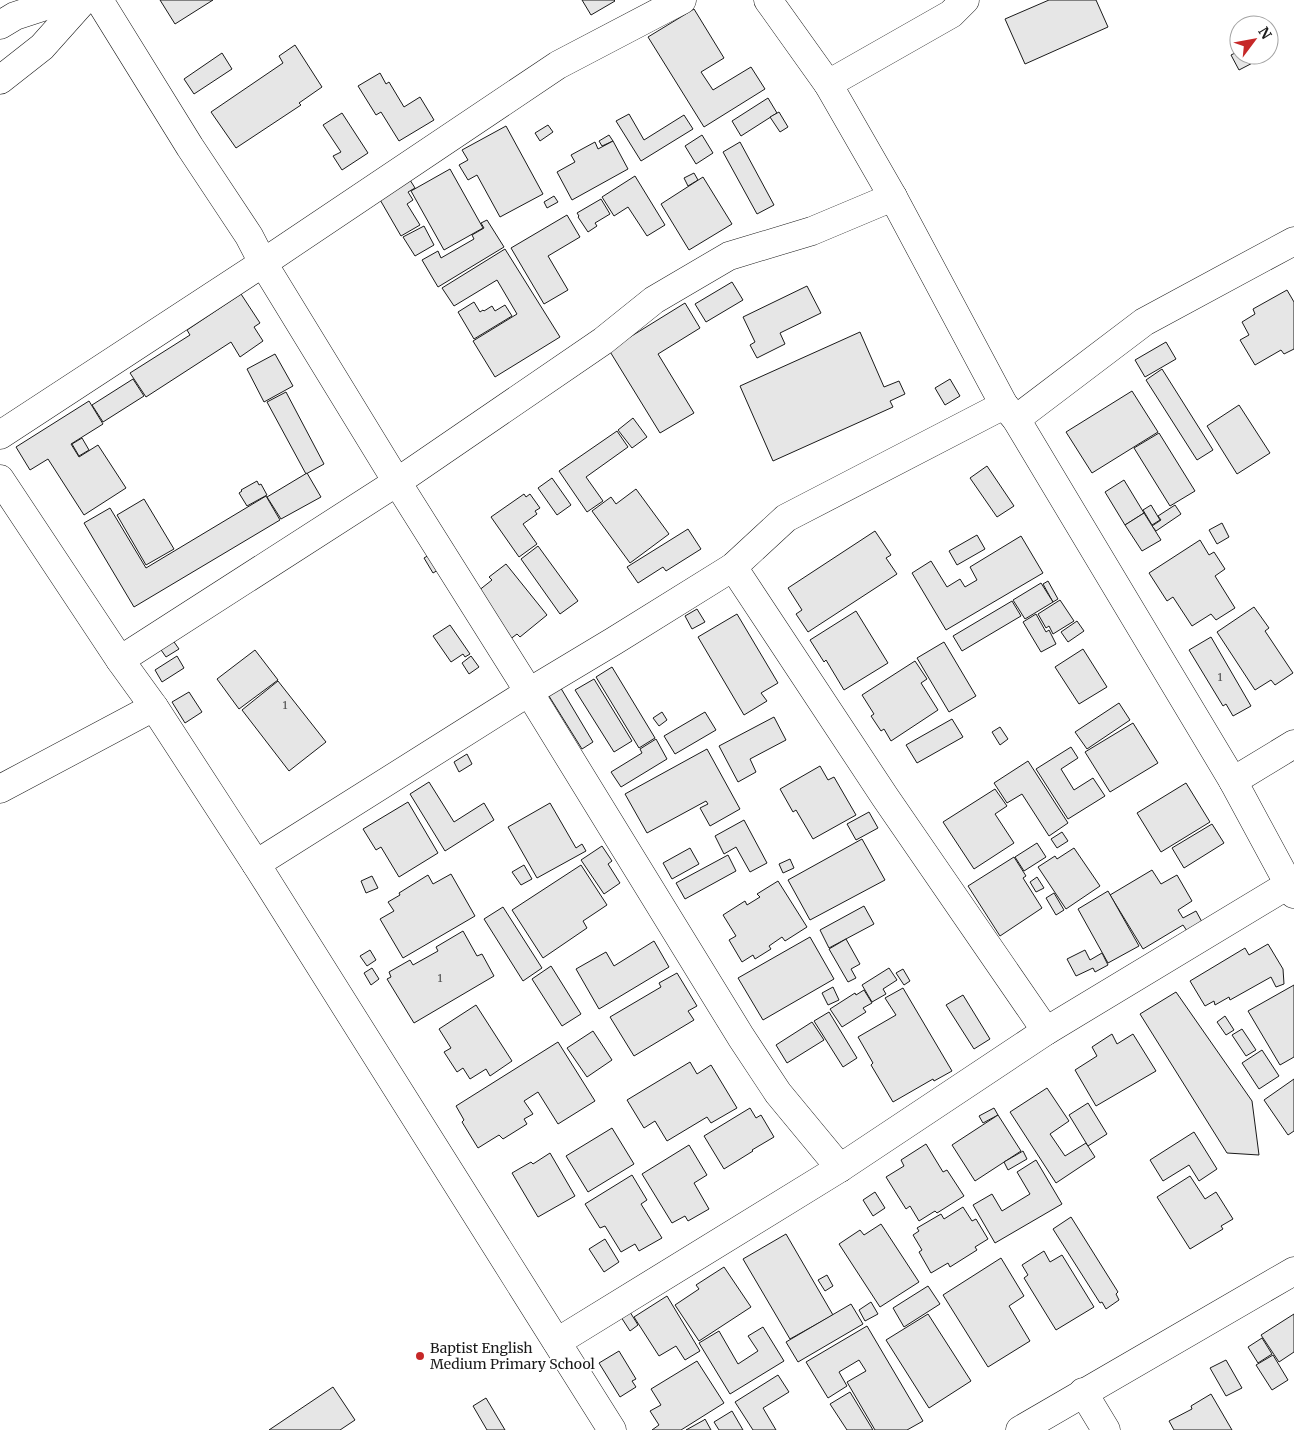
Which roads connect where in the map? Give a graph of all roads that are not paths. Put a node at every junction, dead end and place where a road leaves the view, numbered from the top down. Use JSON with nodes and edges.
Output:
{"nodes":[{"id":1,"x":64,"y":0,"type":"edge"},
{"id":2,"x":84,"y":0,"type":"edge"},
{"id":3,"x":99,"y":0,"type":"edge"},
{"id":4,"x":682,"y":0,"type":"edge"},
{"id":5,"x":768,"y":0,"type":"edge"},
{"id":6,"x":966,"y":0,"type":"edge"},
{"id":7,"x":0,"y":25,"type":"edge"},
{"id":8,"x":0,"y":80,"type":"edge"},
{"id":9,"x":828,"y":84,"type":"junction"},
{"id":10,"x":893,"y":196,"type":"junction"},
{"id":11,"x":1294,"y":241,"type":"edge"},
{"id":12,"x":263,"y":263,"type":"junction"},
{"id":13,"x":1010,"y":412,"type":"junction"},
{"id":14,"x":0,"y":434,"type":"edge"},
{"id":15,"x":0,"y":479,"type":"edge"},
{"id":16,"x":397,"y":482,"type":"junction"},
{"id":17,"x":733,"y":567,"type":"junction"},
{"id":18,"x":120,"y":660,"type":"junction"},
{"id":19,"x":528,"y":692,"type":"junction"},
{"id":20,"x":154,"y":707,"type":"junction"},
{"id":21,"x":1294,"y":744,"type":"edge"},
{"id":22,"x":1233,"y":782,"type":"junction"},
{"id":23,"x":0,"y":789,"type":"edge"},
{"id":24,"x":256,"y":864,"type":"junction"},
{"id":25,"x":1291,"y":890,"type":"edge"},
{"id":26,"x":1046,"y":1031,"type":"junction"},
{"id":27,"x":840,"y":1168,"type":"junction"},
{"id":28,"x":1294,"y":1271,"type":"edge"},
{"id":29,"x":557,"y":1342,"type":"junction"},
{"id":30,"x":1083,"y":1392,"type":"junction"},
{"id":31,"x":612,"y":1430,"type":"edge"},
{"id":32,"x":1020,"y":1430,"type":"edge"},
{"id":33,"x":1106,"y":1430,"type":"edge"}],
"edges":[{"from":1,"to":7,"type":"street"},
{"from":2,"to":8,"type":"street"},
{"from":3,"to":12,"type":"street"},
{"from":4,"to":12,"type":"street"},
{"from":5,"to":9,"type":"street"},
{"from":6,"to":9,"type":"street"},
{"from":9,"to":10,"type":"street"},
{"from":10,"to":13,"type":"street"},
{"from":10,"to":16,"type":"street"},
{"from":11,"to":13,"type":"street"},
{"from":12,"to":14,"type":"street"},
{"from":12,"to":16,"type":"street"},
{"from":13,"to":17,"type":"street"},
{"from":13,"to":22,"type":"street"},
{"from":15,"to":18,"type":"street"},
{"from":16,"to":18,"type":"street"},
{"from":16,"to":19,"type":"street"},
{"from":17,"to":19,"type":"street"},
{"from":17,"to":26,"type":"street"},
{"from":18,"to":20,"type":"street"},
{"from":19,"to":24,"type":"street"},
{"from":19,"to":27,"type":"street"},
{"from":20,"to":23,"type":"street"},
{"from":20,"to":24,"type":"street"},
{"from":21,"to":22,"type":"street"},
{"from":22,"to":25,"type":"street"},
{"from":24,"to":29,"type":"street"},
{"from":25,"to":26,"type":"street"},
{"from":26,"to":27,"type":"street"},
{"from":27,"to":29,"type":"street"},
{"from":28,"to":30,"type":"street"},
{"from":29,"to":31,"type":"street"},
{"from":30,"to":32,"type":"street"},
{"from":30,"to":33,"type":"street"}]}
